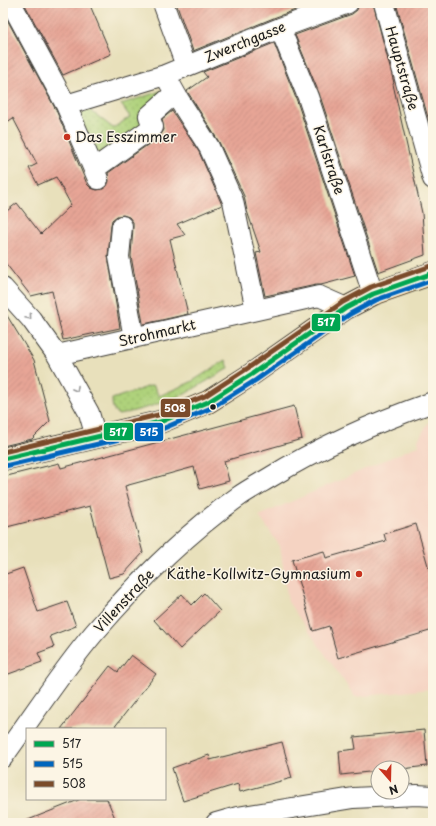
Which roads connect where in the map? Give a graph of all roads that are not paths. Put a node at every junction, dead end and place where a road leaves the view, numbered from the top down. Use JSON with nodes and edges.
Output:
{"nodes":[{"id":1,"x":11,"y":3,"type":"edge"},
{"id":2,"x":163,"y":3,"type":"edge"},
{"id":3,"x":348,"y":3,"type":"edge"},
{"id":4,"x":384,"y":3,"type":"edge"},
{"id":5,"x":280,"y":28,"type":"junction"},
{"id":6,"x":186,"y":66,"type":"junction"},
{"id":7,"x":165,"y":75,"type":"junction"},
{"id":8,"x":175,"y":93,"type":"junction"},
{"id":9,"x":66,"y":105,"type":"junction"},
{"id":10,"x":433,"y":178,"type":"edge"},
{"id":11,"x":122,"y":226,"type":"dead end"},
{"id":12,"x":433,"y":273,"type":"edge"},
{"id":13,"x":3,"y":288,"type":"edge"},
{"id":14,"x":373,"y":294,"type":"junction"},
{"id":15,"x":346,"y":308,"type":"junction"},
{"id":16,"x":256,"y":310,"type":"junction"},
{"id":17,"x":134,"y":338,"type":"junction"},
{"id":18,"x":57,"y":355,"type":"junction"},
{"id":19,"x":433,"y":402,"type":"edge"},
{"id":20,"x":96,"y":437,"type":"junction"},
{"id":21,"x":3,"y":459,"type":"edge"},
{"id":22,"x":3,"y":758,"type":"edge"},
{"id":23,"x":433,"y":796,"type":"edge"},
{"id":24,"x":216,"y":823,"type":"edge"}],
"edges":[{"from":1,"to":9,"type":"street"},
{"from":2,"to":6,"type":"street"},
{"from":3,"to":5,"type":"street","name":"Zwerchgasse"},
{"from":4,"to":10,"type":"street","name":"Hauptstraße"},
{"from":5,"to":6,"type":"street","name":"Zwerchgasse"},
{"from":5,"to":14,"type":"street","name":"Karlstraße"},
{"from":6,"to":7,"type":"street","name":"Zwerchgasse"},
{"from":7,"to":8,"type":"street"},
{"from":7,"to":9,"type":"street","name":"Zwerchgasse"},
{"from":8,"to":9,"type":"street"},
{"from":8,"to":16,"type":"street"},
{"from":11,"to":17,"type":"street"},
{"from":12,"to":14,"type":"main road"},
{"from":13,"to":18,"type":"street","one_way":true},
{"from":14,"to":15,"type":"main road"},
{"from":15,"to":16,"type":"street","name":"Strohmarkt"},
{"from":15,"to":20,"type":"main road"},
{"from":16,"to":17,"type":"street","name":"Strohmarkt"},
{"from":17,"to":18,"type":"street","name":"Strohmarkt"},
{"from":18,"to":20,"type":"street","one_way":true},
{"from":19,"to":22,"type":"street","name":"Villenstraße"},
{"from":20,"to":21,"type":"main road"},
{"from":23,"to":24,"type":"street"}]}
